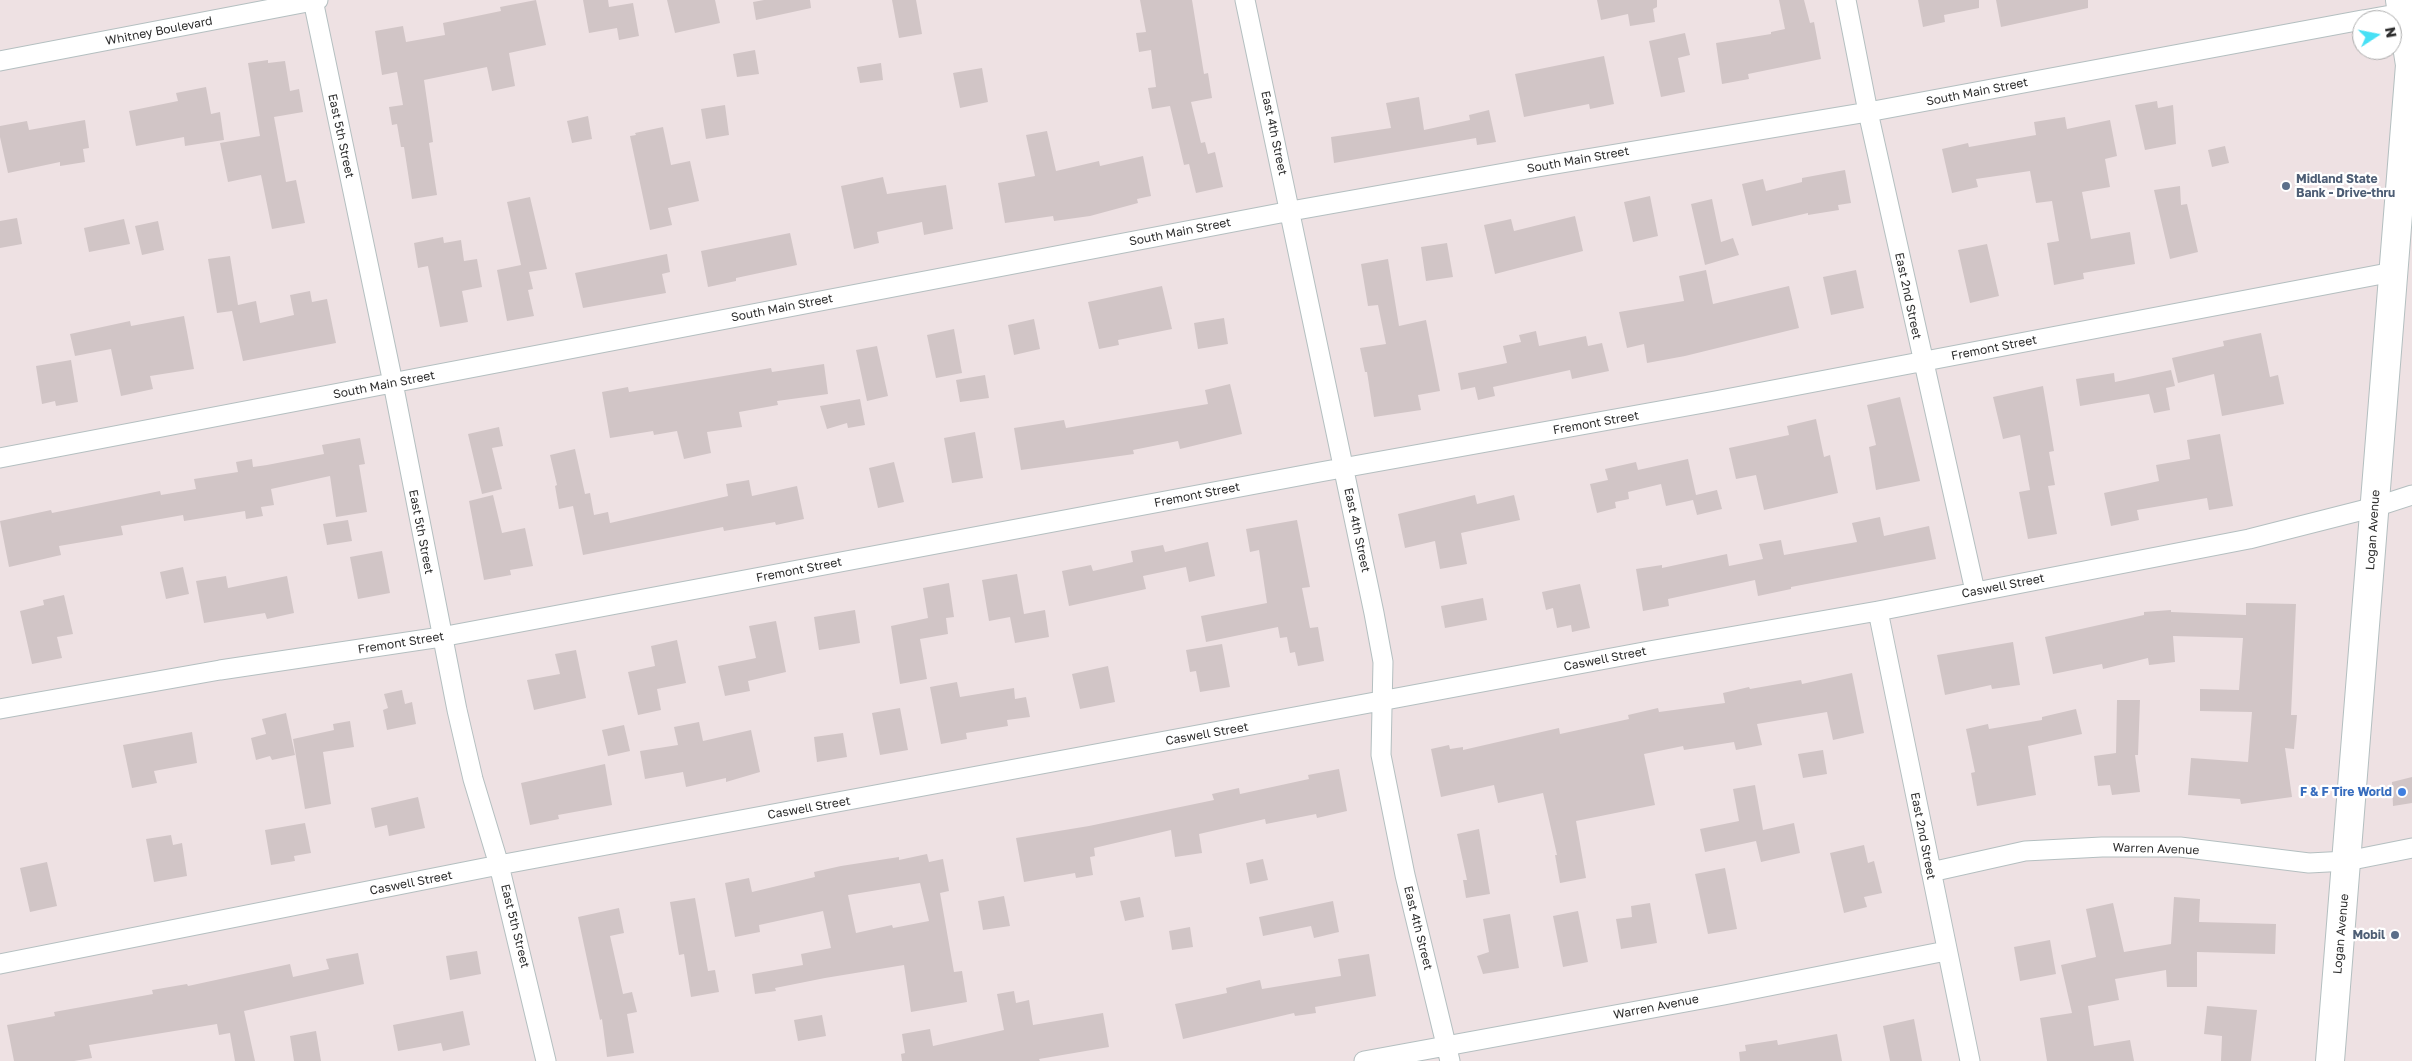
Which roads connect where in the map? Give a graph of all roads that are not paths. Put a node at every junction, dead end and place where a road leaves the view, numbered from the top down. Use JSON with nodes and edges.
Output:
{"nodes":[{"id":1,"x":315,"y":0,"type":"edge"},
{"id":2,"x":1246,"y":0,"type":"edge"},
{"id":3,"x":1846,"y":0,"type":"edge"},
{"id":4,"x":2407,"y":8,"type":"edge"},
{"id":5,"x":2352,"y":22,"type":"edge"},
{"id":6,"x":0,"y":61,"type":"edge"},
{"id":7,"x":1868,"y":112,"type":"junction"},
{"id":8,"x":1291,"y":211,"type":"junction"},
{"id":9,"x":2393,"y":272,"type":"junction"},
{"id":10,"x":1922,"y":361,"type":"junction"},
{"id":11,"x":393,"y":383,"type":"junction"},
{"id":12,"x":0,"y":458,"type":"edge"},
{"id":13,"x":1343,"y":468,"type":"junction"},
{"id":14,"x":2412,"y":495,"type":"edge"},
{"id":15,"x":2374,"y":508,"type":"junction"},
{"id":16,"x":1975,"y":591,"type":"junction"},
{"id":17,"x":1878,"y":611,"type":"junction"},
{"id":18,"x":441,"y":637,"type":"junction"},
{"id":19,"x":1382,"y":702,"type":"junction"},
{"id":20,"x":0,"y":709,"type":"edge"},
{"id":21,"x":2412,"y":848,"type":"edge"},
{"id":22,"x":2347,"y":861,"type":"junction"},
{"id":23,"x":499,"y":865,"type":"junction"},
{"id":24,"x":1931,"y":872,"type":"junction"},
{"id":25,"x":1946,"y":950,"type":"junction"},
{"id":26,"x":0,"y":964,"type":"edge"},
{"id":27,"x":1448,"y":1054,"type":"edge"},
{"id":28,"x":546,"y":1061,"type":"edge"},
{"id":29,"x":1364,"y":1061,"type":"edge"},
{"id":30,"x":1970,"y":1061,"type":"edge"},
{"id":31,"x":2330,"y":1061,"type":"edge"}],
"edges":[{"from":1,"to":6,"type":"street","name":"Whitney Boulevard"},
{"from":1,"to":11,"type":"street","name":"East 5th Street"},
{"from":2,"to":8,"type":"street","name":"East 4th Street"},
{"from":3,"to":7,"type":"street","name":"East 2nd Street"},
{"from":4,"to":9,"type":"main road","name":"Logan Avenue"},
{"from":5,"to":7,"type":"street","name":"South Main Street"},
{"from":7,"to":8,"type":"street","name":"South Main Street"},
{"from":7,"to":10,"type":"street","name":"East 2nd Street"},
{"from":8,"to":11,"type":"street","name":"South Main Street"},
{"from":8,"to":13,"type":"street","name":"East 4th Street"},
{"from":9,"to":10,"type":"street","name":"Fremont Street"},
{"from":9,"to":15,"type":"main road","name":"Logan Avenue"},
{"from":10,"to":13,"type":"street","name":"Fremont Street"},
{"from":10,"to":16,"type":"street","name":"East 2nd Street"},
{"from":11,"to":12,"type":"street","name":"South Main Street"},
{"from":11,"to":18,"type":"street","name":"East 5th Street"},
{"from":13,"to":18,"type":"street","name":"Fremont Street"},
{"from":13,"to":19,"type":"street","name":"East 4th Street"},
{"from":14,"to":15,"type":"street","name":"Caswell Street"},
{"from":15,"to":16,"type":"street","name":"Caswell Street"},
{"from":15,"to":22,"type":"main road","name":"Logan Avenue"},
{"from":16,"to":17,"type":"street","name":"Caswell Street"},
{"from":17,"to":19,"type":"street","name":"Caswell Street"},
{"from":17,"to":24,"type":"street","name":"East 2nd Street"},
{"from":18,"to":20,"type":"street","name":"Fremont Street"},
{"from":18,"to":23,"type":"street","name":"East 5th Street"},
{"from":19,"to":23,"type":"street","name":"Caswell Street"},
{"from":19,"to":27,"type":"street","name":"East 4th Street"},
{"from":21,"to":22,"type":"street","name":"Warren Avenue"},
{"from":22,"to":24,"type":"street","name":"Warren Avenue"},
{"from":22,"to":31,"type":"main road","name":"Logan Avenue"},
{"from":23,"to":26,"type":"street","name":"Caswell Street"},
{"from":23,"to":28,"type":"street","name":"East 5th Street"},
{"from":24,"to":25,"type":"street","name":"East 2nd Street"},
{"from":25,"to":27,"type":"street","name":"Warren Avenue"},
{"from":25,"to":30,"type":"street","name":"East 2nd Street"},
{"from":27,"to":29,"type":"street","name":"Warren Avenue"}]}
